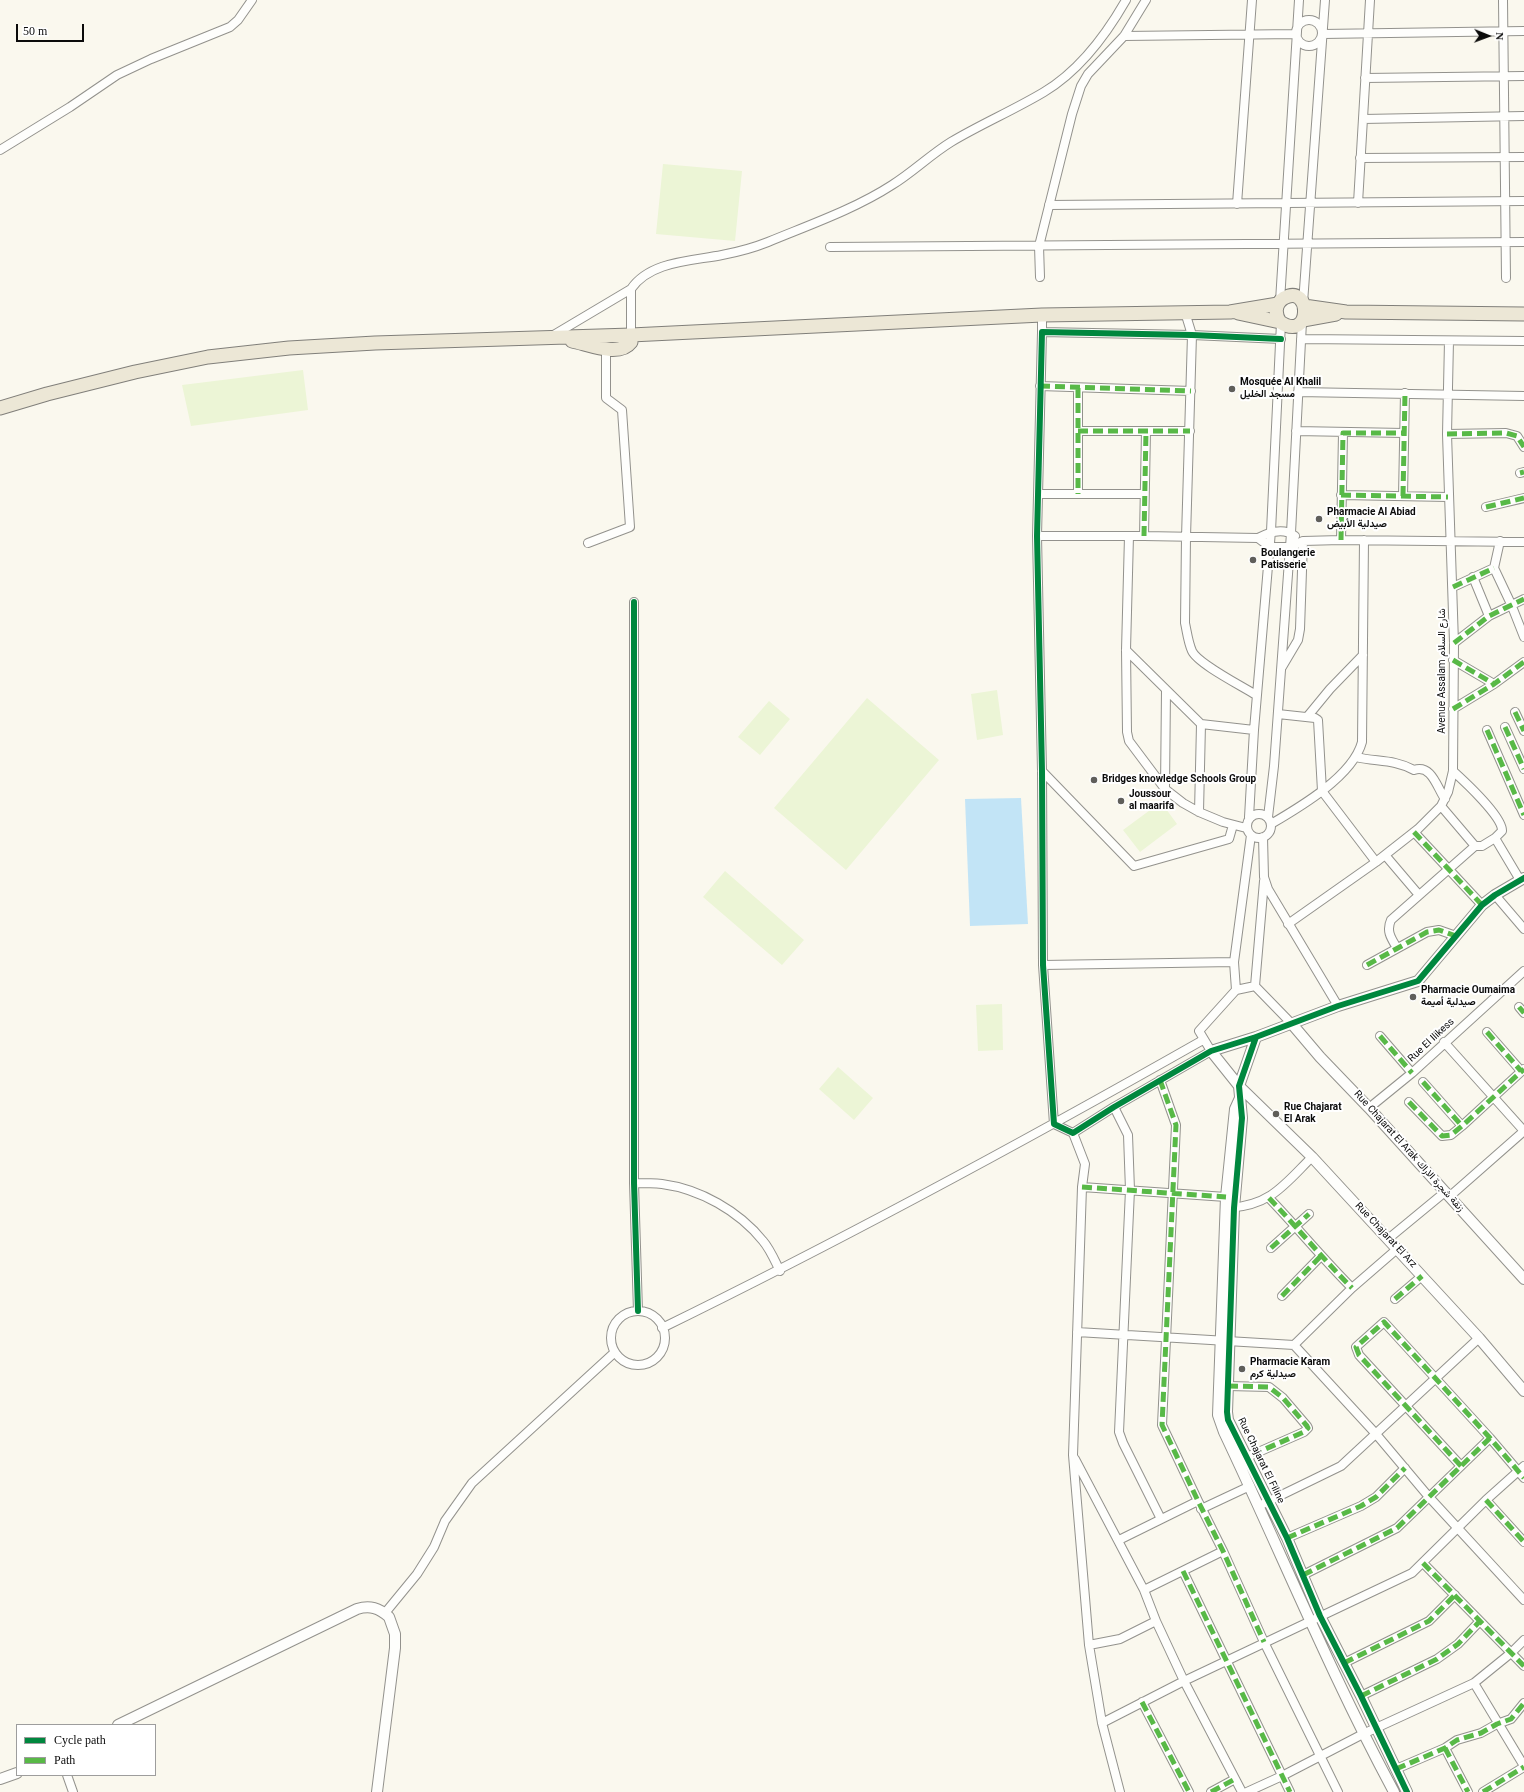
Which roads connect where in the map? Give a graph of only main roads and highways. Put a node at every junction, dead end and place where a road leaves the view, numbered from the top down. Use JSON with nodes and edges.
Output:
{"nodes":[{"id":1,"x":1279,"y":303,"type":"junction"},
{"id":2,"x":1304,"y":304,"type":"junction"},
{"id":3,"x":1230,"y":312,"type":"junction"},
{"id":4,"x":1346,"y":312,"type":"junction"},
{"id":5,"x":1524,"y":314,"type":"edge"},
{"id":6,"x":1302,"y":321,"type":"junction"},
{"id":7,"x":1281,"y":323,"type":"junction"},
{"id":8,"x":631,"y":335,"type":"junction"},
{"id":9,"x":550,"y":337,"type":"junction"},
{"id":10,"x":0,"y":408,"type":"edge"}],
"edges":[{"from":1,"to":2,"type":"main road"},
{"from":1,"to":3,"type":"main road"},
{"from":1,"to":7,"type":"main road"},
{"from":2,"to":4,"type":"main road"},
{"from":2,"to":6,"type":"main road"},
{"from":3,"to":7,"type":"main road"},
{"from":3,"to":8,"type":"main road"},
{"from":4,"to":5,"type":"main road"},
{"from":4,"to":6,"type":"main road"},
{"from":6,"to":7,"type":"main road"},
{"from":8,"to":9,"type":"main road"},
{"from":8,"to":9,"type":"main road"},
{"from":9,"to":10,"type":"main road"}]}
